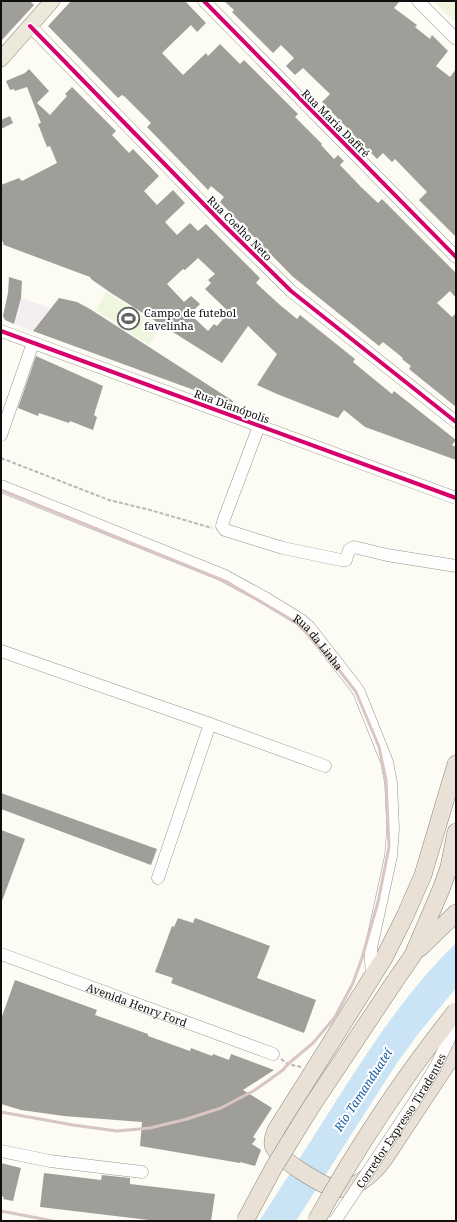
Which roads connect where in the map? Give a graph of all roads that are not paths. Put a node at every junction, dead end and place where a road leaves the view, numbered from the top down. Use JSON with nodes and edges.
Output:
{"nodes":[{"id":1,"x":52,"y":1,"type":"edge"},
{"id":2,"x":204,"y":1,"type":"edge"},
{"id":3,"x":418,"y":1,"type":"edge"},
{"id":4,"x":30,"y":26,"type":"junction"},
{"id":5,"x":456,"y":39,"type":"edge"},
{"id":6,"x":1,"y":59,"type":"edge"},
{"id":7,"x":456,"y":257,"type":"edge"},
{"id":8,"x":1,"y":331,"type":"edge"},
{"id":9,"x":33,"y":343,"type":"junction"},
{"id":10,"x":456,"y":422,"type":"edge"},
{"id":11,"x":259,"y":426,"type":"junction"},
{"id":12,"x":1,"y":435,"type":"edge"},
{"id":13,"x":1,"y":486,"type":"edge"},
{"id":14,"x":456,"y":498,"type":"edge"},
{"id":15,"x":456,"y":566,"type":"edge"},
{"id":16,"x":1,"y":650,"type":"edge"},
{"id":17,"x":210,"y":724,"type":"junction"},
{"id":18,"x":456,"y":764,"type":"edge"},
{"id":19,"x":325,"y":766,"type":"dead end"},
{"id":20,"x":456,"y":832,"type":"edge"},
{"id":21,"x":158,"y":878,"type":"dead end"},
{"id":22,"x":456,"y":913,"type":"edge"},
{"id":23,"x":1,"y":954,"type":"edge"},
{"id":24,"x":413,"y":955,"type":"junction"},
{"id":25,"x":372,"y":976,"type":"junction"},
{"id":26,"x":456,"y":1011,"type":"edge"},
{"id":27,"x":456,"y":1016,"type":"edge"},
{"id":28,"x":456,"y":1050,"type":"edge"},
{"id":29,"x":273,"y":1054,"type":"road end"},
{"id":30,"x":1,"y":1151,"type":"edge"},
{"id":31,"x":142,"y":1172,"type":"dead end"},
{"id":32,"x":245,"y":1221,"type":"edge"},
{"id":33,"x":316,"y":1221,"type":"edge"},
{"id":34,"x":335,"y":1221,"type":"edge"}],
"edges":[{"from":1,"to":4,"type":"main road"},
{"from":2,"to":7,"type":"street","name":"Rua Maria Daffré"},
{"from":3,"to":5,"type":"street"},
{"from":4,"to":6,"type":"main road"},
{"from":4,"to":10,"type":"street","name":"Rua Coelho Neto"},
{"from":8,"to":9,"type":"street","name":"Rua Dianópolis"},
{"from":9,"to":11,"type":"street","name":"Rua Dianópolis"},
{"from":9,"to":12,"type":"street"},
{"from":11,"to":14,"type":"street","name":"Rua Dianópolis"},
{"from":11,"to":15,"type":"street"},
{"from":13,"to":25,"type":"street","name":"Rua da Linha"},
{"from":16,"to":17,"type":"street"},
{"from":17,"to":19,"type":"street"},
{"from":17,"to":21,"type":"street"},
{"from":18,"to":25,"type":"highway"},
{"from":20,"to":24,"type":"highway"},
{"from":22,"to":24,"type":"highway"},
{"from":23,"to":29,"type":"street","name":"Avenida Henry Ford"},
{"from":24,"to":32,"type":"highway","bridge":true},
{"from":25,"to":28,"type":"highway"},
{"from":26,"to":33,"type":"highway","bridge":true},
{"from":27,"to":34,"type":"street","name":"Corredor Expresso Tiradentes","bridge":true},
{"from":30,"to":31,"type":"street"}]}
